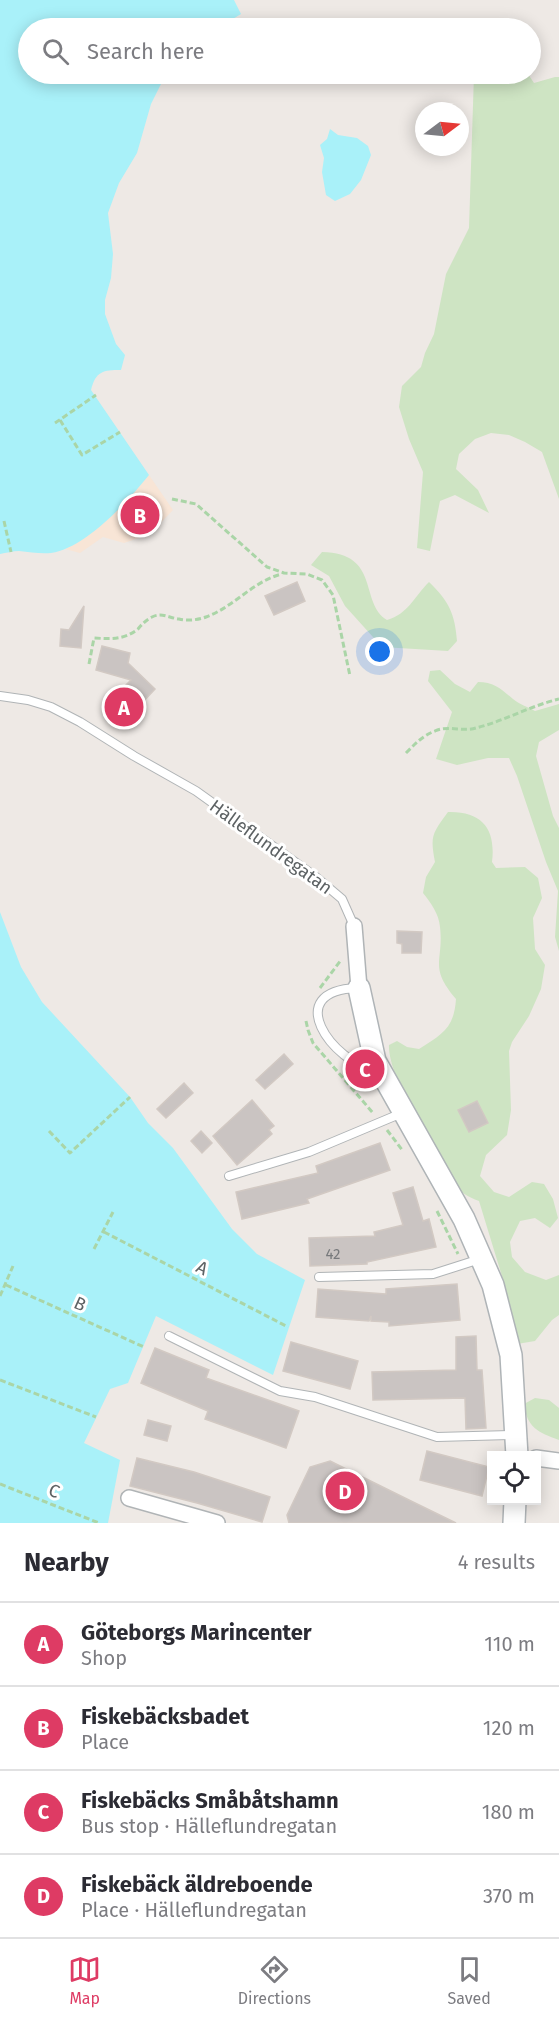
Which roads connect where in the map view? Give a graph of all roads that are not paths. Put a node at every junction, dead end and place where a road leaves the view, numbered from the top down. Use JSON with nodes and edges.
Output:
{"nodes":[{"id":1,"x":0,"y":696,"type":"edge"},
{"id":2,"x":354,"y":926,"type":"joint"},
{"id":3,"x":359,"y":988,"type":"junction"},
{"id":4,"x":381,"y":1073,"type":"junction"},
{"id":5,"x":404,"y":1113,"type":"junction"},
{"id":6,"x":229,"y":1176,"type":"dead end"},
{"id":7,"x":473,"y":1262,"type":"junction"},
{"id":8,"x":319,"y":1277,"type":"dead end"},
{"id":9,"x":169,"y":1336,"type":"dead end"},
{"id":10,"x":517,"y":1445,"type":"edge"},
{"id":11,"x":541,"y":1459,"type":"edge"},
{"id":12,"x":559,"y":1461,"type":"edge"},
{"id":13,"x":129,"y":1498,"type":"dead end"},
{"id":14,"x":515,"y":1505,"type":"edge"},
{"id":15,"x":217,"y":1523,"type":"edge"},
{"id":16,"x":514,"y":1523,"type":"edge"}],
"edges":[{"from":1,"to":2,"type":"lane","name":"Hälleflundregatan"},
{"from":2,"to":3,"type":"street","name":"Hälleflundregatan"},
{"from":3,"to":4,"type":"street","name":"Hälleflundregatan"},
{"from":3,"to":4,"type":"lane"},
{"from":4,"to":5,"type":"street","name":"Hälleflundregatan"},
{"from":5,"to":6,"type":"lane"},
{"from":5,"to":7,"type":"street","name":"Hälleflundregatan"},
{"from":7,"to":8,"type":"lane"},
{"from":7,"to":10,"type":"street","name":"Hälleflundregatan"},
{"from":9,"to":10,"type":"lane"},
{"from":11,"to":12,"type":"street"},
{"from":13,"to":15,"type":"street"},
{"from":14,"to":16,"type":"street"}]}
